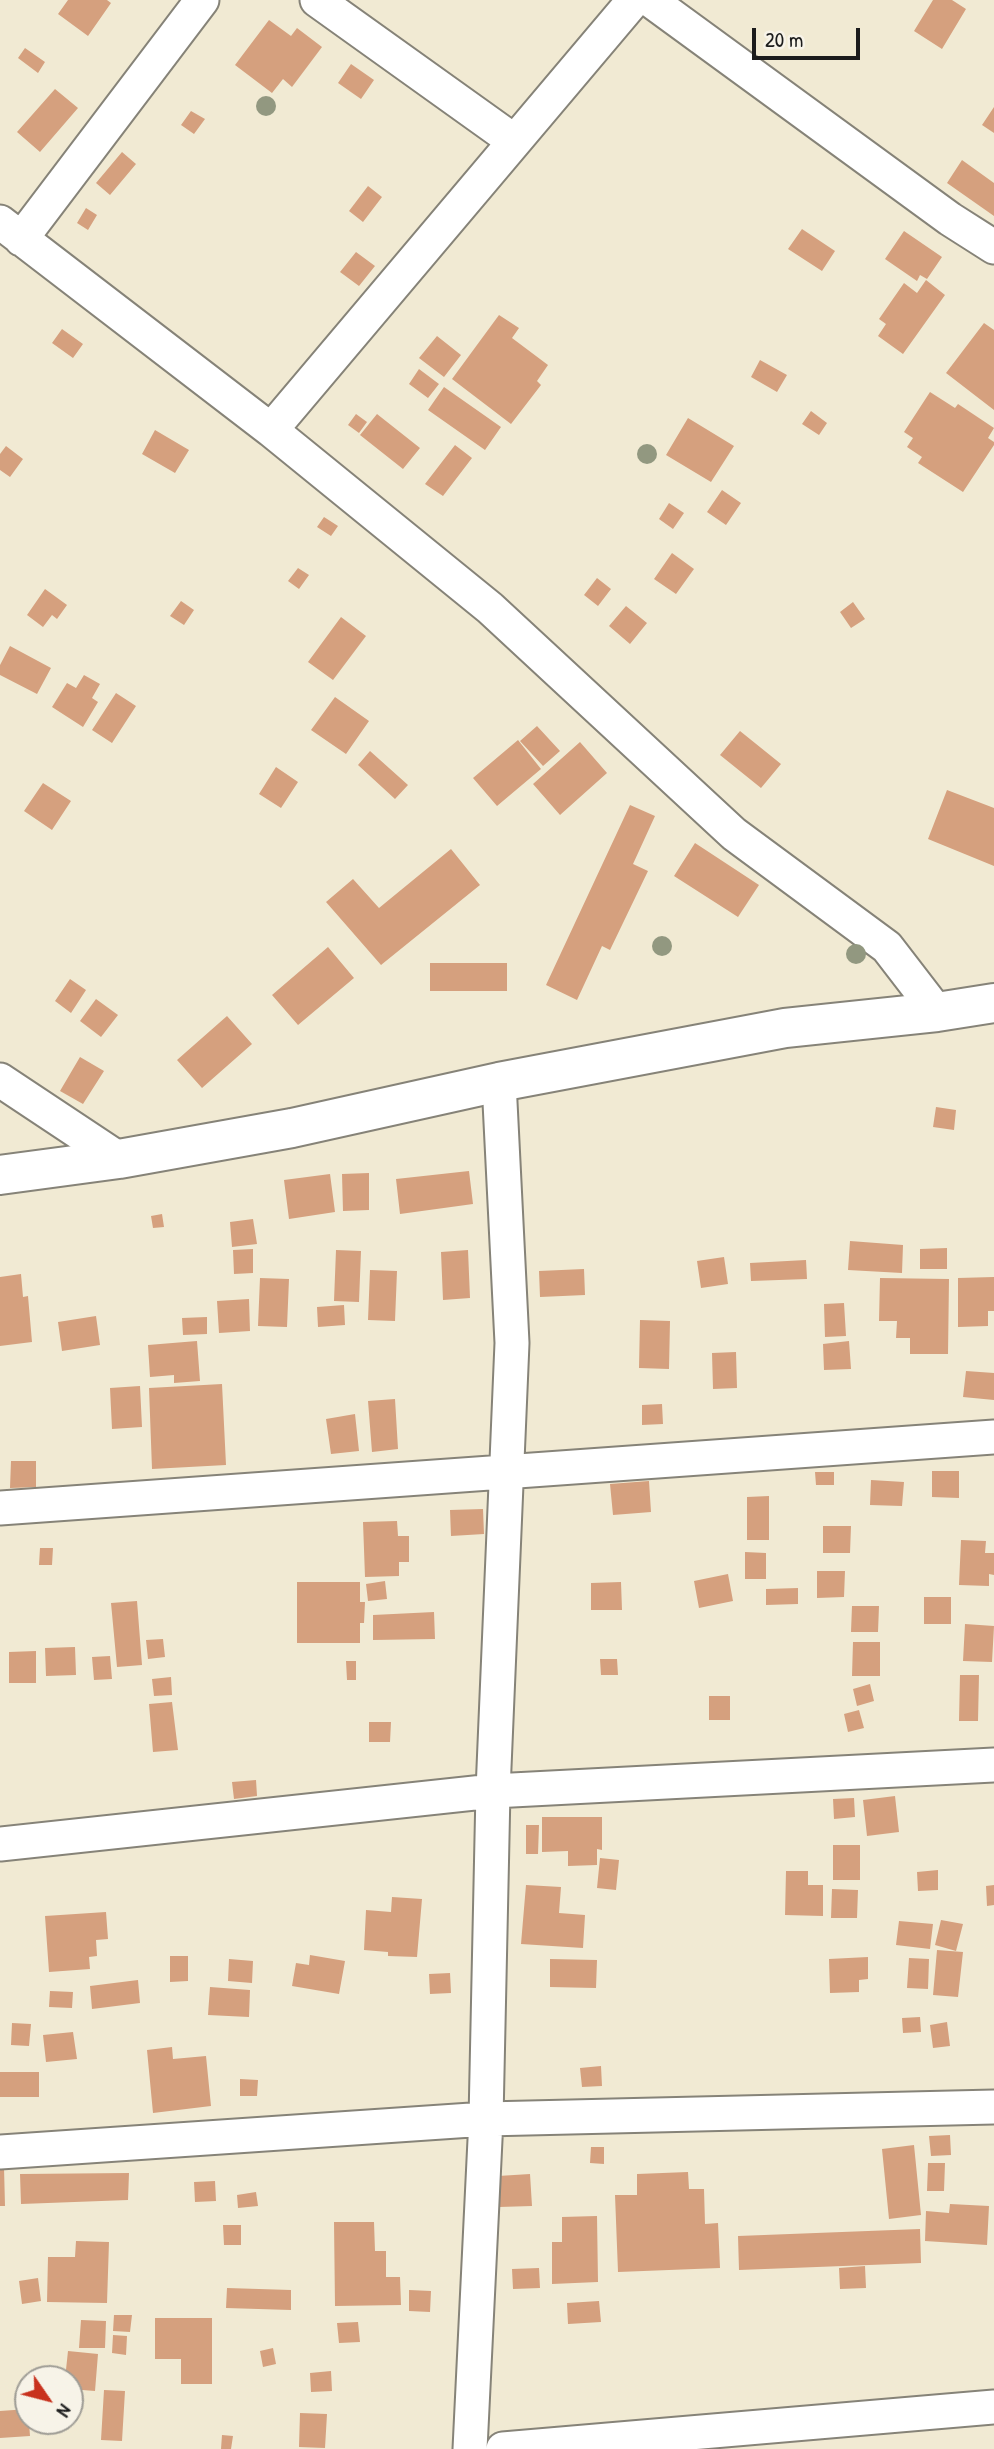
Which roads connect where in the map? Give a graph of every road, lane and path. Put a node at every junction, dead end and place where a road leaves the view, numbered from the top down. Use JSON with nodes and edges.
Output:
{"nodes":[{"id":1,"x":202,"y":0,"type":"edge"},
{"id":2,"x":317,"y":0,"type":"edge"},
{"id":3,"x":634,"y":0,"type":"edge"},
{"id":4,"x":650,"y":0,"type":"edge"},
{"id":5,"x":514,"y":141,"type":"junction"},
{"id":6,"x":10,"y":230,"type":"edge"},
{"id":7,"x":994,"y":247,"type":"edge"},
{"id":8,"x":271,"y":430,"type":"junction"},
{"id":9,"x":994,"y":1003,"type":"edge"},
{"id":10,"x":937,"y":1012,"type":"junction"},
{"id":11,"x":0,"y":1080,"type":"edge"},
{"id":12,"x":499,"y":1082,"type":"junction"},
{"id":13,"x":119,"y":1159,"type":"junction"},
{"id":14,"x":0,"y":1175,"type":"edge"},
{"id":15,"x":994,"y":1437,"type":"edge"},
{"id":16,"x":508,"y":1472,"type":"junction"},
{"id":17,"x":0,"y":1508,"type":"edge"},
{"id":18,"x":994,"y":1765,"type":"edge"},
{"id":19,"x":493,"y":1791,"type":"junction"},
{"id":20,"x":0,"y":1844,"type":"edge"},
{"id":21,"x":994,"y":2107,"type":"edge"},
{"id":22,"x":486,"y":2119,"type":"junction"},
{"id":23,"x":0,"y":2152,"type":"edge"},
{"id":24,"x":994,"y":2407,"type":"edge"},
{"id":25,"x":470,"y":2449,"type":"edge"},
{"id":26,"x":503,"y":2449,"type":"edge"}],
"edges":[{"from":1,"to":6,"type":"street"},
{"from":2,"to":5,"type":"street"},
{"from":3,"to":5,"type":"street"},
{"from":4,"to":7,"type":"street"},
{"from":5,"to":8,"type":"street"},
{"from":6,"to":8,"type":"street"},
{"from":8,"to":10,"type":"street"},
{"from":9,"to":10,"type":"street"},
{"from":10,"to":12,"type":"street"},
{"from":11,"to":13,"type":"street"},
{"from":12,"to":13,"type":"street"},
{"from":12,"to":16,"type":"street"},
{"from":13,"to":14,"type":"street"},
{"from":15,"to":16,"type":"street"},
{"from":16,"to":17,"type":"street"},
{"from":16,"to":19,"type":"street"},
{"from":18,"to":19,"type":"street"},
{"from":19,"to":20,"type":"street"},
{"from":19,"to":22,"type":"street"},
{"from":21,"to":22,"type":"street"},
{"from":22,"to":23,"type":"street"},
{"from":22,"to":25,"type":"street"},
{"from":24,"to":26,"type":"street"}]}
